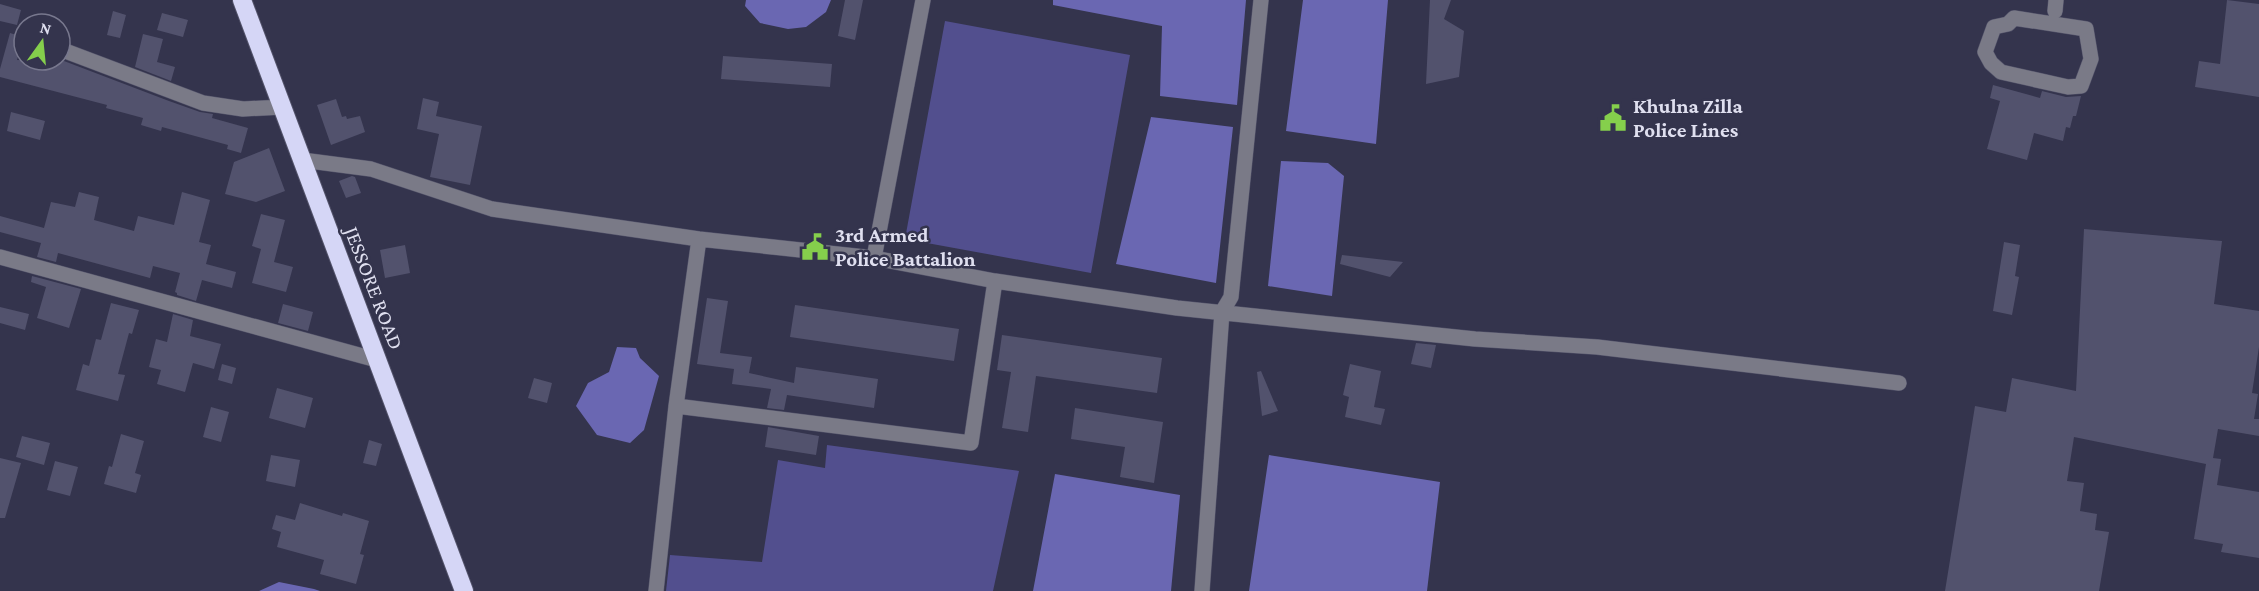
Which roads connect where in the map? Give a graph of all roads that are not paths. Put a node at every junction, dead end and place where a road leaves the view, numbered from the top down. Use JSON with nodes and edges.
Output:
{"nodes":[{"id":1,"x":242,"y":0,"type":"edge"},
{"id":2,"x":923,"y":0,"type":"edge"},
{"id":3,"x":1261,"y":0,"type":"edge"},
{"id":4,"x":2008,"y":24,"type":"joint"},
{"id":5,"x":72,"y":54,"type":"edge"},
{"id":6,"x":282,"y":107,"type":"junction"},
{"id":7,"x":302,"y":160,"type":"junction"},
{"id":8,"x":699,"y":239,"type":"junction"},
{"id":9,"x":0,"y":257,"type":"edge"},
{"id":10,"x":874,"y":258,"type":"junction"},
{"id":11,"x":995,"y":281,"type":"junction"},
{"id":12,"x":1221,"y":312,"type":"junction"},
{"id":13,"x":377,"y":360,"type":"junction"},
{"id":14,"x":1899,"y":382,"type":"dead end"},
{"id":15,"x":676,"y":406,"type":"junction"},
{"id":16,"x":464,"y":591,"type":"edge"},
{"id":17,"x":656,"y":591,"type":"edge"},
{"id":18,"x":1202,"y":591,"type":"edge"}],
"edges":[{"from":1,"to":6,"type":"highway","name":"JESSORE ROAD"},
{"from":2,"to":10,"type":"street"},
{"from":3,"to":12,"type":"street"},
{"from":4,"to":4,"type":"street"},
{"from":5,"to":6,"type":"street"},
{"from":6,"to":7,"type":"highway","name":"JESSORE ROAD"},
{"from":7,"to":8,"type":"street"},
{"from":7,"to":13,"type":"highway","name":"JESSORE ROAD"},
{"from":8,"to":10,"type":"street"},
{"from":8,"to":15,"type":"street"},
{"from":9,"to":13,"type":"street"},
{"from":10,"to":11,"type":"street"},
{"from":11,"to":12,"type":"street"},
{"from":11,"to":15,"type":"street"},
{"from":12,"to":14,"type":"street"},
{"from":12,"to":18,"type":"street"},
{"from":13,"to":16,"type":"highway","name":"JESSORE ROAD"},
{"from":15,"to":17,"type":"street"}]}
